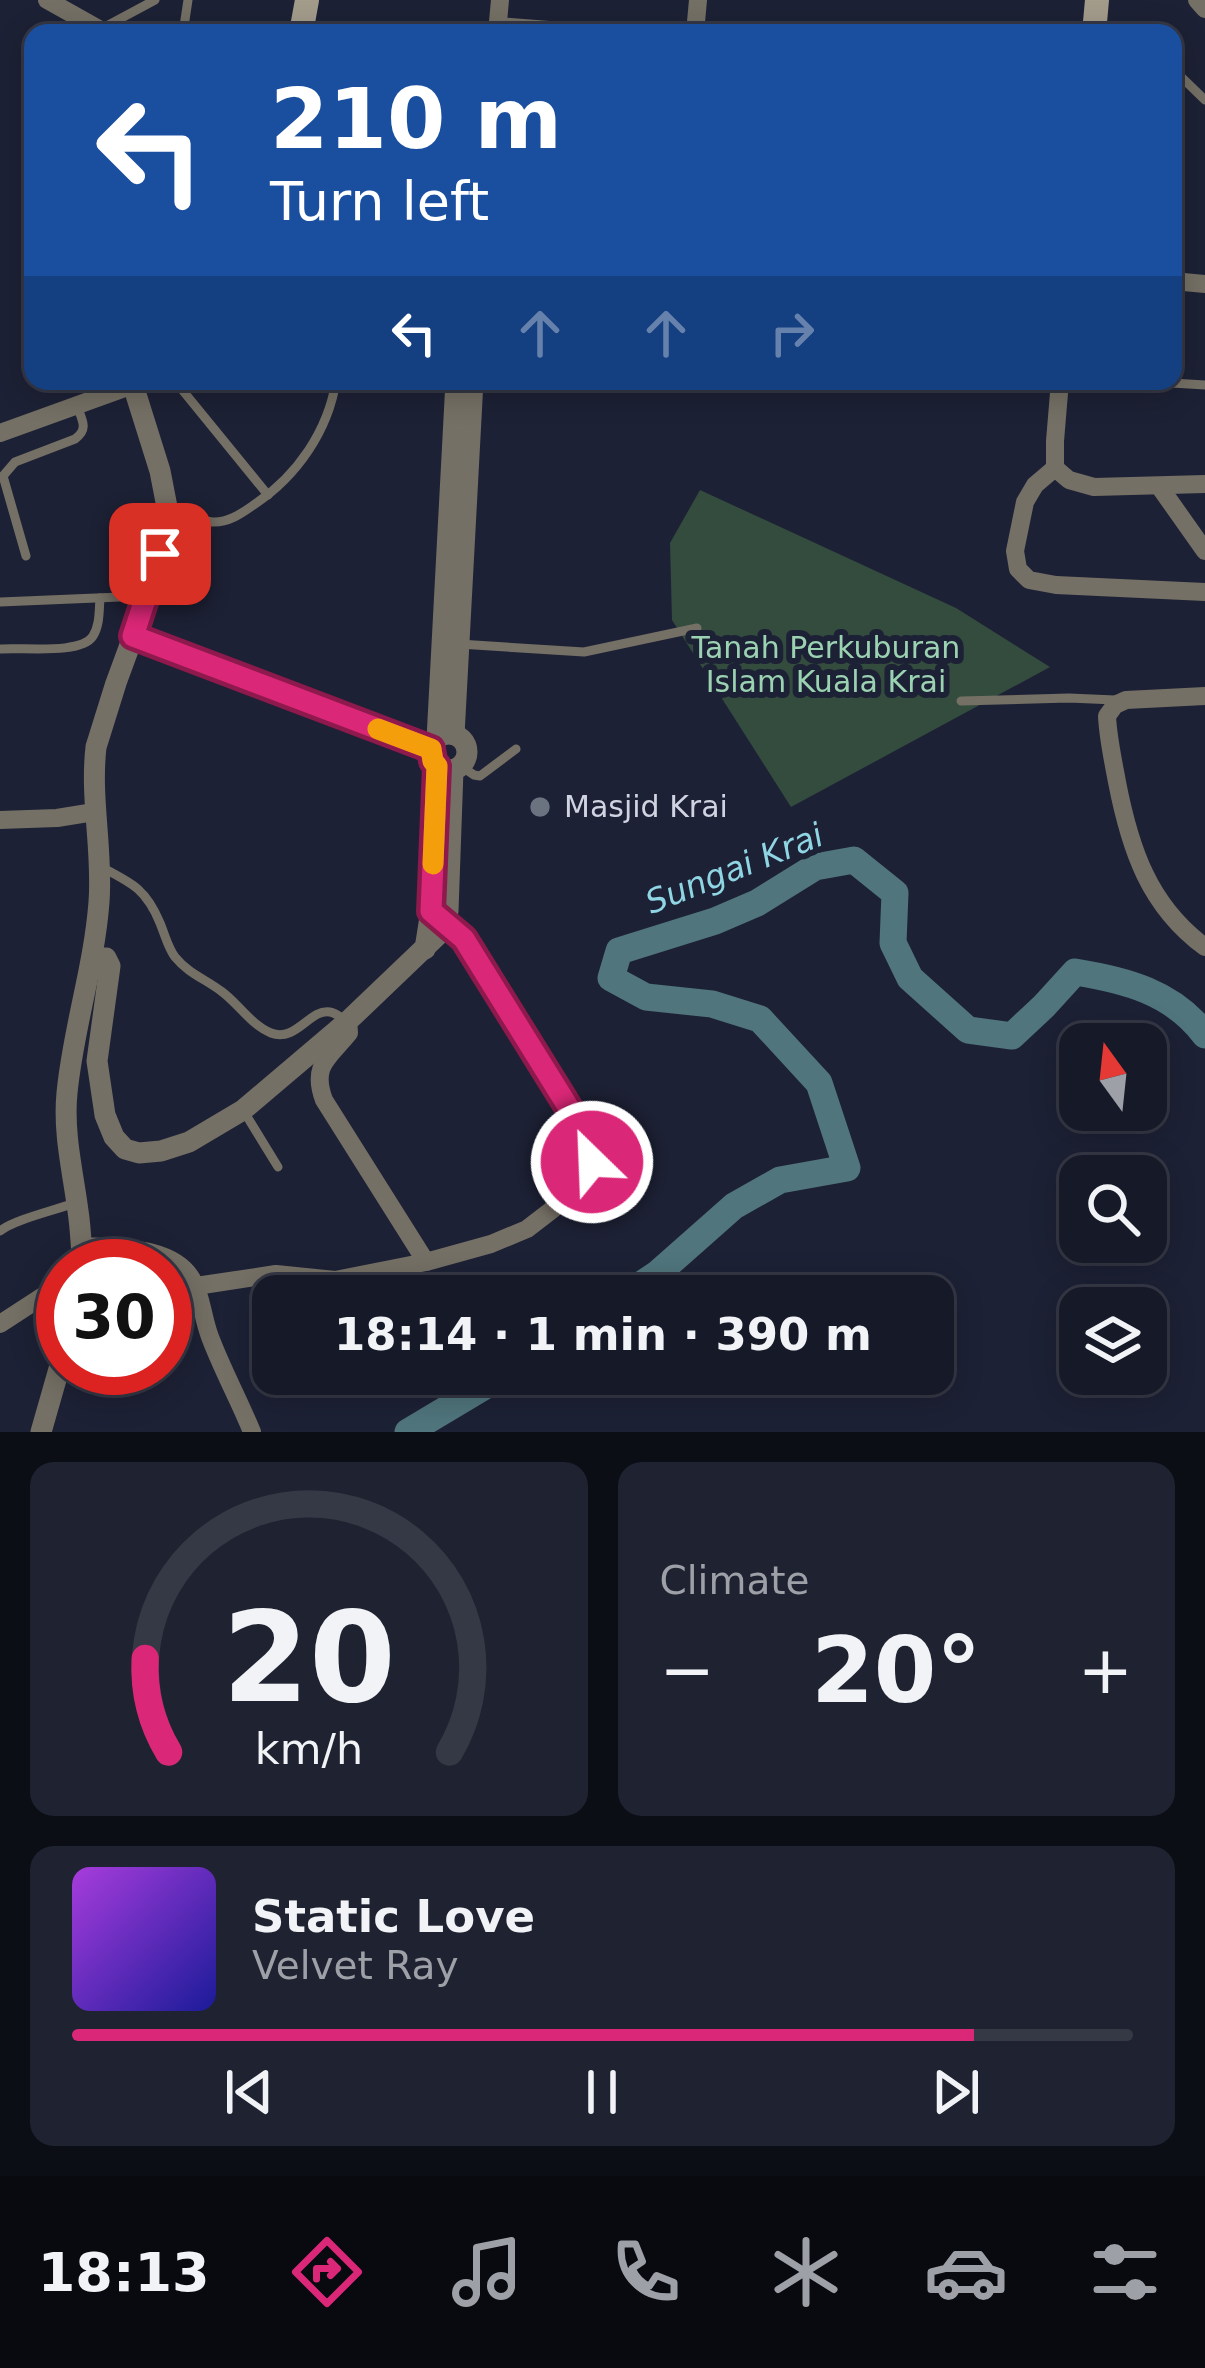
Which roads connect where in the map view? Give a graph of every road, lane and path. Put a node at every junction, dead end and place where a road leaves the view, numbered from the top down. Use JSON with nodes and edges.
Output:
{"nodes":[{"id":1,"x":47,"y":0,"type":"edge"},
{"id":2,"x":155,"y":0,"type":"edge"},
{"id":3,"x":1197,"y":0,"type":"edge"},
{"id":4,"x":1205,"y":9,"type":"edge"},
{"id":5,"x":90,"y":24,"type":"edge"},
{"id":6,"x":115,"y":24,"type":"edge"},
{"id":7,"x":1182,"y":78,"type":"edge"},
{"id":8,"x":1205,"y":100,"type":"edge"},
{"id":9,"x":119,"y":390,"type":"edge"},
{"id":10,"x":140,"y":390,"type":"edge"},
{"id":11,"x":182,"y":390,"type":"edge"},
{"id":12,"x":335,"y":390,"type":"edge"},
{"id":13,"x":456,"y":390,"type":"edge"},
{"id":14,"x":471,"y":390,"type":"edge"},
{"id":15,"x":1059,"y":390,"type":"edge"},
{"id":16,"x":77,"y":406,"type":"junction"},
{"id":17,"x":0,"y":433,"type":"edge"},
{"id":18,"x":1055,"y":468,"type":"junction"},
{"id":19,"x":1205,"y":484,"type":"edge"},
{"id":20,"x":1159,"y":486,"type":"junction"},
{"id":21,"x":268,"y":495,"type":"junction"},
{"id":22,"x":167,"y":507,"type":"junction"},
{"id":23,"x":1205,"y":551,"type":"edge"},
{"id":24,"x":26,"y":556,"type":"dead end"},
{"id":25,"x":1205,"y":592,"type":"edge"},
{"id":26,"x":148,"y":596,"type":"junction"},
{"id":27,"x":100,"y":598,"type":"junction"},
{"id":28,"x":0,"y":602,"type":"edge"},
{"id":29,"x":697,"y":628,"type":"dead end"},
{"id":30,"x":133,"y":636,"type":"junction"},
{"id":31,"x":450,"y":644,"type":"junction"},
{"id":32,"x":0,"y":650,"type":"edge"},
{"id":33,"x":1205,"y":696,"type":"edge"},
{"id":34,"x":1126,"y":700,"type":"junction"},
{"id":35,"x":961,"y":701,"type":"dead end"},
{"id":36,"x":516,"y":749,"type":"dead end"},
{"id":37,"x":446,"y":754,"type":"junction"},
{"id":38,"x":94,"y":812,"type":"junction"},
{"id":39,"x":0,"y":820,"type":"edge"},
{"id":40,"x":101,"y":866,"type":"junction"},
{"id":41,"x":439,"y":916,"type":"junction"},
{"id":42,"x":1205,"y":947,"type":"edge"},
{"id":43,"x":94,"y":958,"type":"junction"},
{"id":44,"x":348,"y":1022,"type":"junction"},
{"id":45,"x":243,"y":1110,"type":"junction"},
{"id":46,"x":278,"y":1167,"type":"dead end"},
{"id":47,"x":77,"y":1202,"type":"junction"},
{"id":48,"x":0,"y":1214,"type":"edge"},
{"id":49,"x":10,"y":1223,"type":"junction"},
{"id":50,"x":0,"y":1231,"type":"edge"},
{"id":51,"x":81,"y":1239,"type":"edge"},
{"id":52,"x":426,"y":1262,"type":"junction"},
{"id":53,"x":192,"y":1280,"type":"edge"},
{"id":54,"x":196,"y":1286,"type":"junction"},
{"id":55,"x":36,"y":1301,"type":"edge"},
{"id":56,"x":0,"y":1324,"type":"edge"},
{"id":57,"x":52,"y":1395,"type":"edge"},
{"id":58,"x":41,"y":1432,"type":"edge"},
{"id":59,"x":252,"y":1432,"type":"edge"}],
"edges":[{"from":1,"to":5,"type":"street"},
{"from":2,"to":6,"type":"lane"},
{"from":3,"to":4,"type":"street"},
{"from":7,"to":8,"type":"lane"},
{"from":9,"to":16,"type":"street"},
{"from":10,"to":22,"type":"street"},
{"from":11,"to":21,"type":"lane"},
{"from":12,"to":21,"type":"lane"},
{"from":13,"to":31,"type":"street"},
{"from":14,"to":31,"type":"street"},
{"from":15,"to":18,"type":"street"},
{"from":16,"to":17,"type":"street"},
{"from":16,"to":24,"type":"lane"},
{"from":18,"to":20,"type":"street"},
{"from":18,"to":25,"type":"street"},
{"from":19,"to":20,"type":"street"},
{"from":20,"to":23,"type":"street"},
{"from":21,"to":22,"type":"lane"},
{"from":22,"to":26,"type":"street"},
{"from":26,"to":27,"type":"lane"},
{"from":26,"to":30,"type":"street"},
{"from":27,"to":28,"type":"lane"},
{"from":27,"to":32,"type":"lane"},
{"from":29,"to":31,"type":"lane"},
{"from":30,"to":37,"type":"street"},
{"from":30,"to":38,"type":"street"},
{"from":31,"to":37,"type":"street"},
{"from":33,"to":34,"type":"street"},
{"from":34,"to":35,"type":"lane"},
{"from":34,"to":42,"type":"street"},
{"from":36,"to":37,"type":"lane"},
{"from":37,"to":41,"type":"street"},
{"from":38,"to":39,"type":"street"},
{"from":38,"to":40,"type":"street"},
{"from":40,"to":43,"type":"street"},
{"from":40,"to":44,"type":"lane"},
{"from":41,"to":44,"type":"street"},
{"from":41,"to":52,"type":"street"},
{"from":43,"to":45,"type":"street"},
{"from":43,"to":47,"type":"street"},
{"from":44,"to":45,"type":"street"},
{"from":44,"to":52,"type":"street"},
{"from":45,"to":46,"type":"lane"},
{"from":47,"to":49,"type":"lane"},
{"from":47,"to":51,"type":"street"},
{"from":48,"to":49,"type":"lane"},
{"from":49,"to":50,"type":"lane"},
{"from":52,"to":54,"type":"street"},
{"from":53,"to":54,"type":"street"},
{"from":54,"to":59,"type":"street"},
{"from":55,"to":56,"type":"street"},
{"from":57,"to":58,"type":"street"}]}
